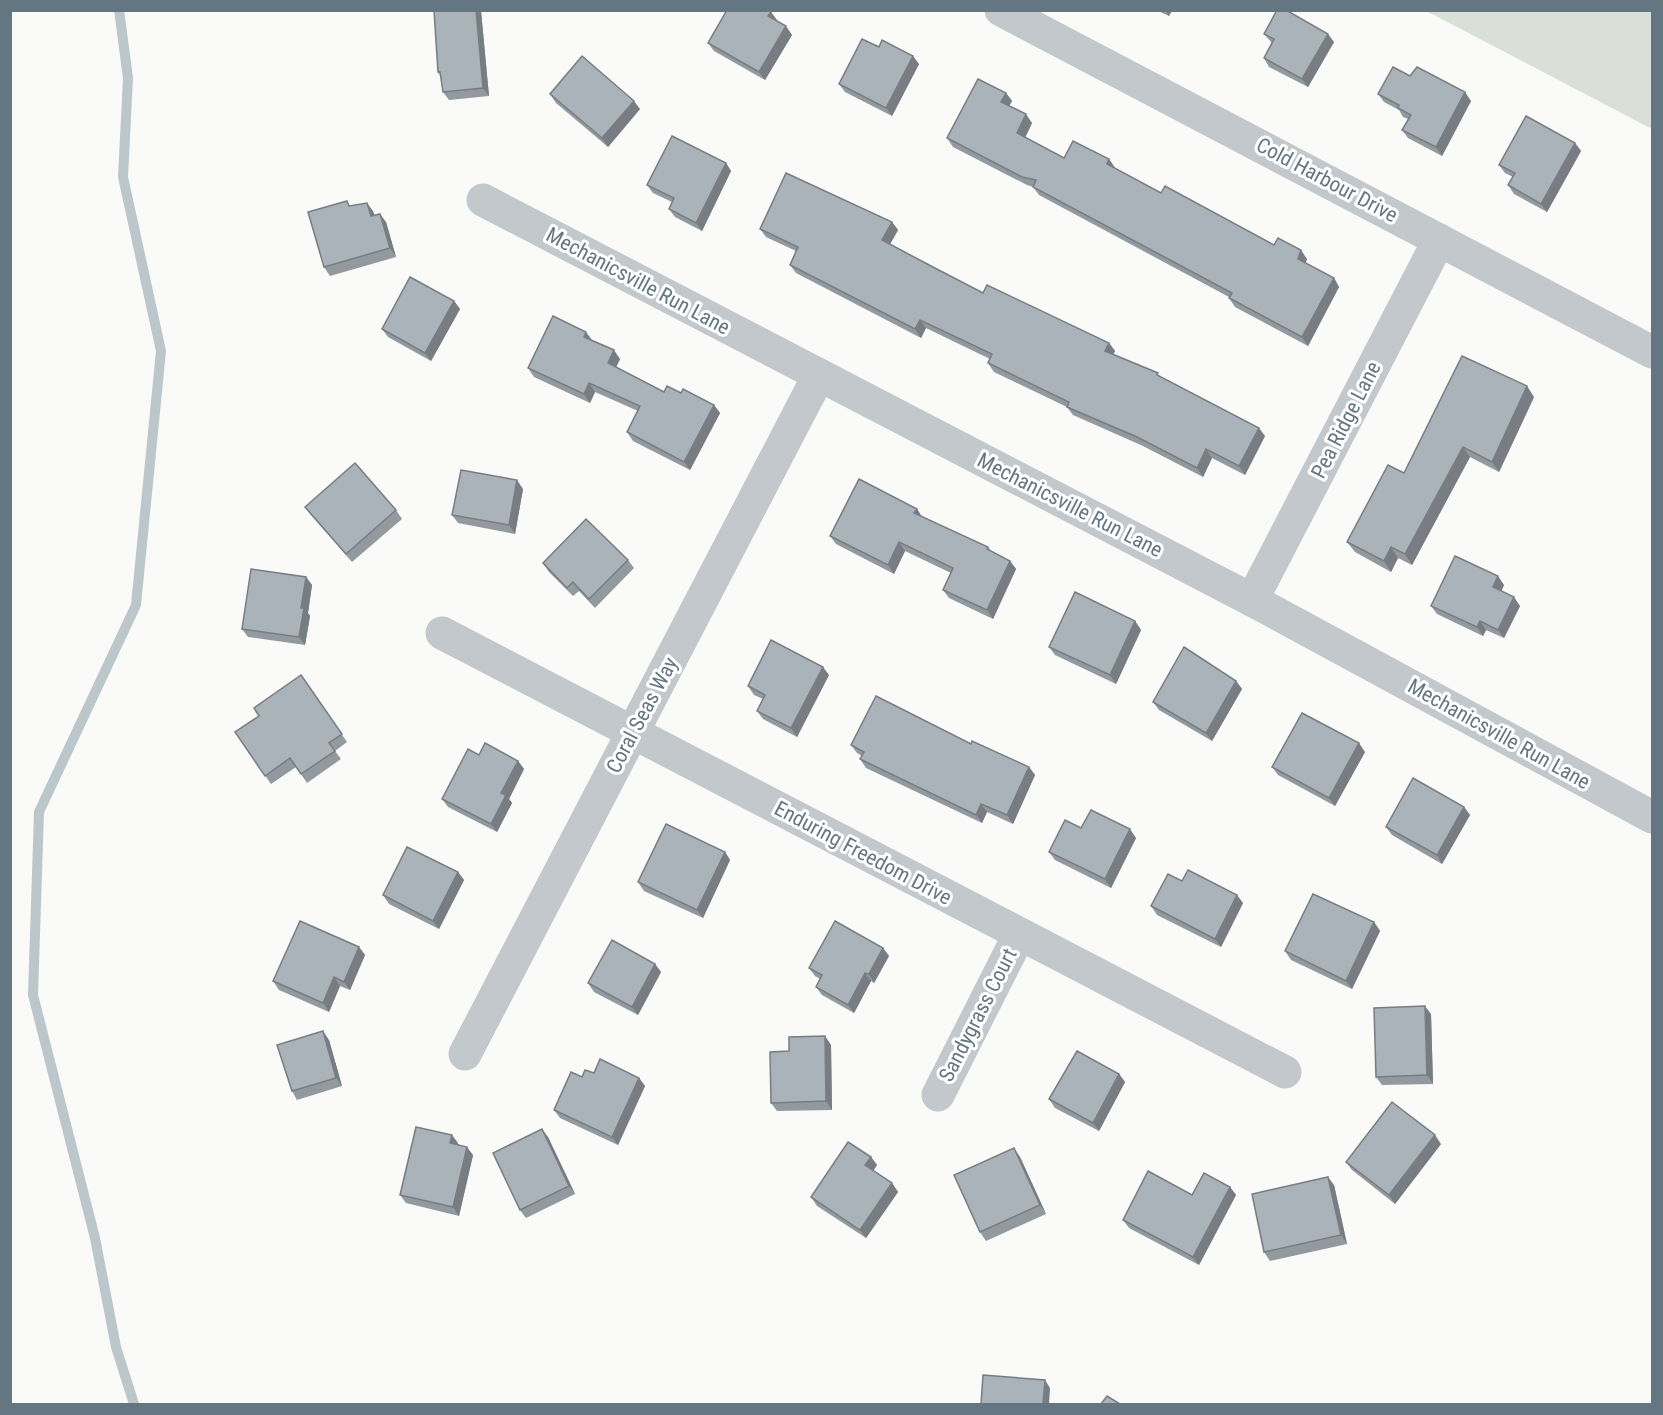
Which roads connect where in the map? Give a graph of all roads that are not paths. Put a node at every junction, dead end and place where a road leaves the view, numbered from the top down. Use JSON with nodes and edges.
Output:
{"nodes":[{"id":1,"x":1001,"y":10,"type":"edge"},
{"id":2,"x":483,"y":200,"type":"dead end"},
{"id":3,"x":1439,"y":240,"type":"junction"},
{"id":4,"x":1653,"y":352,"type":"edge"},
{"id":5,"x":819,"y":375,"type":"junction"},
{"id":6,"x":1252,"y":600,"type":"junction"},
{"id":7,"x":442,"y":633,"type":"dead end"},
{"id":8,"x":632,"y":733,"type":"junction"},
{"id":9,"x":1653,"y":817,"type":"edge"},
{"id":10,"x":1019,"y":934,"type":"junction"},
{"id":11,"x":465,"y":1054,"type":"dead end"},
{"id":12,"x":1285,"y":1072,"type":"dead end"},
{"id":13,"x":938,"y":1095,"type":"dead end"}],
"edges":[{"from":1,"to":3,"type":"street","name":"Cold Harbour Drive"},
{"from":2,"to":5,"type":"street","name":"Mechanicsville Run Lane"},
{"from":3,"to":4,"type":"street","name":"Cold Harbour Drive"},
{"from":3,"to":6,"type":"street","name":"Pea Ridge Lane"},
{"from":5,"to":6,"type":"street","name":"Mechanicsville Run Lane"},
{"from":5,"to":8,"type":"street","name":"Coral Seas Way"},
{"from":6,"to":9,"type":"street","name":"Mechanicsville Run Lane"},
{"from":7,"to":8,"type":"street","name":"Enduring Freedom Drive"},
{"from":8,"to":10,"type":"street","name":"Enduring Freedom Drive"},
{"from":8,"to":11,"type":"street","name":"Coral Seas Way"},
{"from":10,"to":12,"type":"street","name":"Enduring Freedom Drive"},
{"from":10,"to":13,"type":"street","name":"Sandygrass Court"}]}
